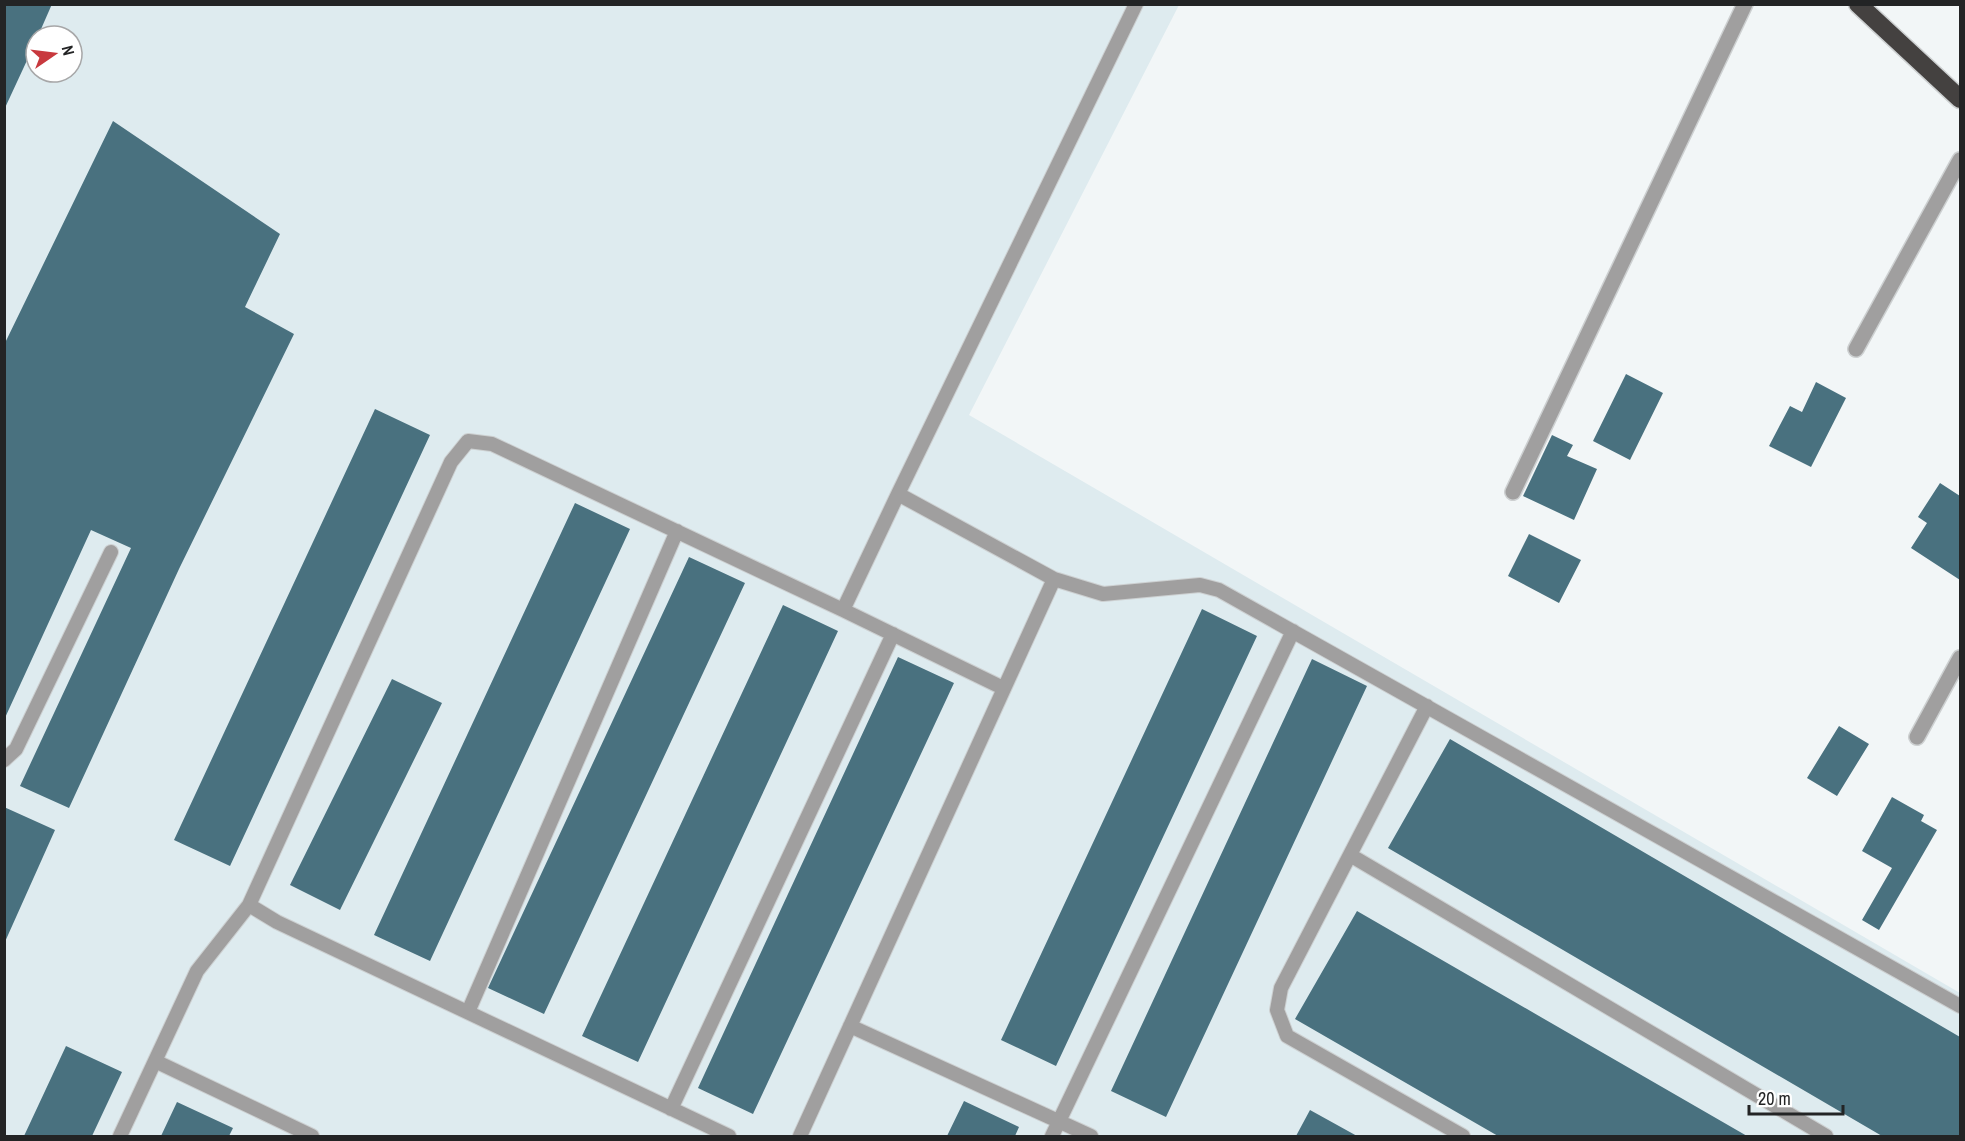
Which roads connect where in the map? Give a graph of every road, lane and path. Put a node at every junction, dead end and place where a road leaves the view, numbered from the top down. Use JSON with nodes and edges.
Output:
{"nodes":[{"id":1,"x":1136,"y":4,"type":"edge"},
{"id":2,"x":1745,"y":4,"type":"edge"},
{"id":3,"x":1858,"y":4,"type":"edge"},
{"id":4,"x":1960,"y":99,"type":"edge"},
{"id":5,"x":1960,"y":160,"type":"edge"},
{"id":6,"x":1856,"y":349,"type":"dead end"},
{"id":7,"x":1513,"y":492,"type":"dead end"},
{"id":8,"x":898,"y":494,"type":"junction"},
{"id":9,"x":677,"y":531,"type":"junction"},
{"id":10,"x":111,"y":552,"type":"dead end"},
{"id":11,"x":1054,"y":579,"type":"junction"},
{"id":12,"x":843,"y":610,"type":"junction"},
{"id":13,"x":1293,"y":631,"type":"junction"},
{"id":14,"x":893,"y":634,"type":"junction"},
{"id":15,"x":1960,"y":658,"type":"edge"},
{"id":16,"x":1004,"y":688,"type":"junction"},
{"id":17,"x":1427,"y":706,"type":"junction"},
{"id":18,"x":1917,"y":737,"type":"dead end"},
{"id":19,"x":4,"y":760,"type":"edge"},
{"id":20,"x":1350,"y":855,"type":"junction"},
{"id":21,"x":249,"y":905,"type":"junction"},
{"id":22,"x":1960,"y":1006,"type":"edge"},
{"id":23,"x":468,"y":1012,"type":"junction"},
{"id":24,"x":850,"y":1026,"type":"junction"},
{"id":25,"x":155,"y":1061,"type":"junction"},
{"id":26,"x":671,"y":1109,"type":"junction"},
{"id":27,"x":1059,"y":1122,"type":"junction"},
{"id":28,"x":120,"y":1137,"type":"edge"},
{"id":29,"x":312,"y":1137,"type":"edge"},
{"id":30,"x":729,"y":1137,"type":"edge"},
{"id":31,"x":800,"y":1137,"type":"edge"},
{"id":32,"x":1052,"y":1137,"type":"edge"},
{"id":33,"x":1091,"y":1137,"type":"edge"},
{"id":34,"x":1463,"y":1137,"type":"edge"},
{"id":35,"x":1826,"y":1137,"type":"edge"}],
"edges":[{"from":1,"to":8,"type":"lane"},
{"from":2,"to":7,"type":"street"},
{"from":3,"to":4,"type":"highway"},
{"from":5,"to":6,"type":"street"},
{"from":8,"to":11,"type":"lane"},
{"from":8,"to":12,"type":"lane"},
{"from":9,"to":12,"type":"lane"},
{"from":9,"to":21,"type":"lane"},
{"from":9,"to":23,"type":"lane"},
{"from":10,"to":19,"type":"lane"},
{"from":11,"to":13,"type":"lane"},
{"from":11,"to":16,"type":"lane"},
{"from":12,"to":14,"type":"lane"},
{"from":13,"to":17,"type":"lane"},
{"from":13,"to":27,"type":"lane"},
{"from":14,"to":16,"type":"lane"},
{"from":14,"to":26,"type":"lane"},
{"from":15,"to":18,"type":"street"},
{"from":16,"to":24,"type":"lane"},
{"from":17,"to":20,"type":"lane"},
{"from":17,"to":22,"type":"lane"},
{"from":20,"to":34,"type":"lane"},
{"from":20,"to":35,"type":"lane"},
{"from":21,"to":23,"type":"lane"},
{"from":21,"to":25,"type":"lane"},
{"from":23,"to":26,"type":"lane"},
{"from":24,"to":27,"type":"lane"},
{"from":24,"to":31,"type":"lane"},
{"from":25,"to":28,"type":"lane"},
{"from":25,"to":29,"type":"lane"},
{"from":26,"to":30,"type":"lane"},
{"from":27,"to":32,"type":"lane"},
{"from":27,"to":33,"type":"lane"}]}
